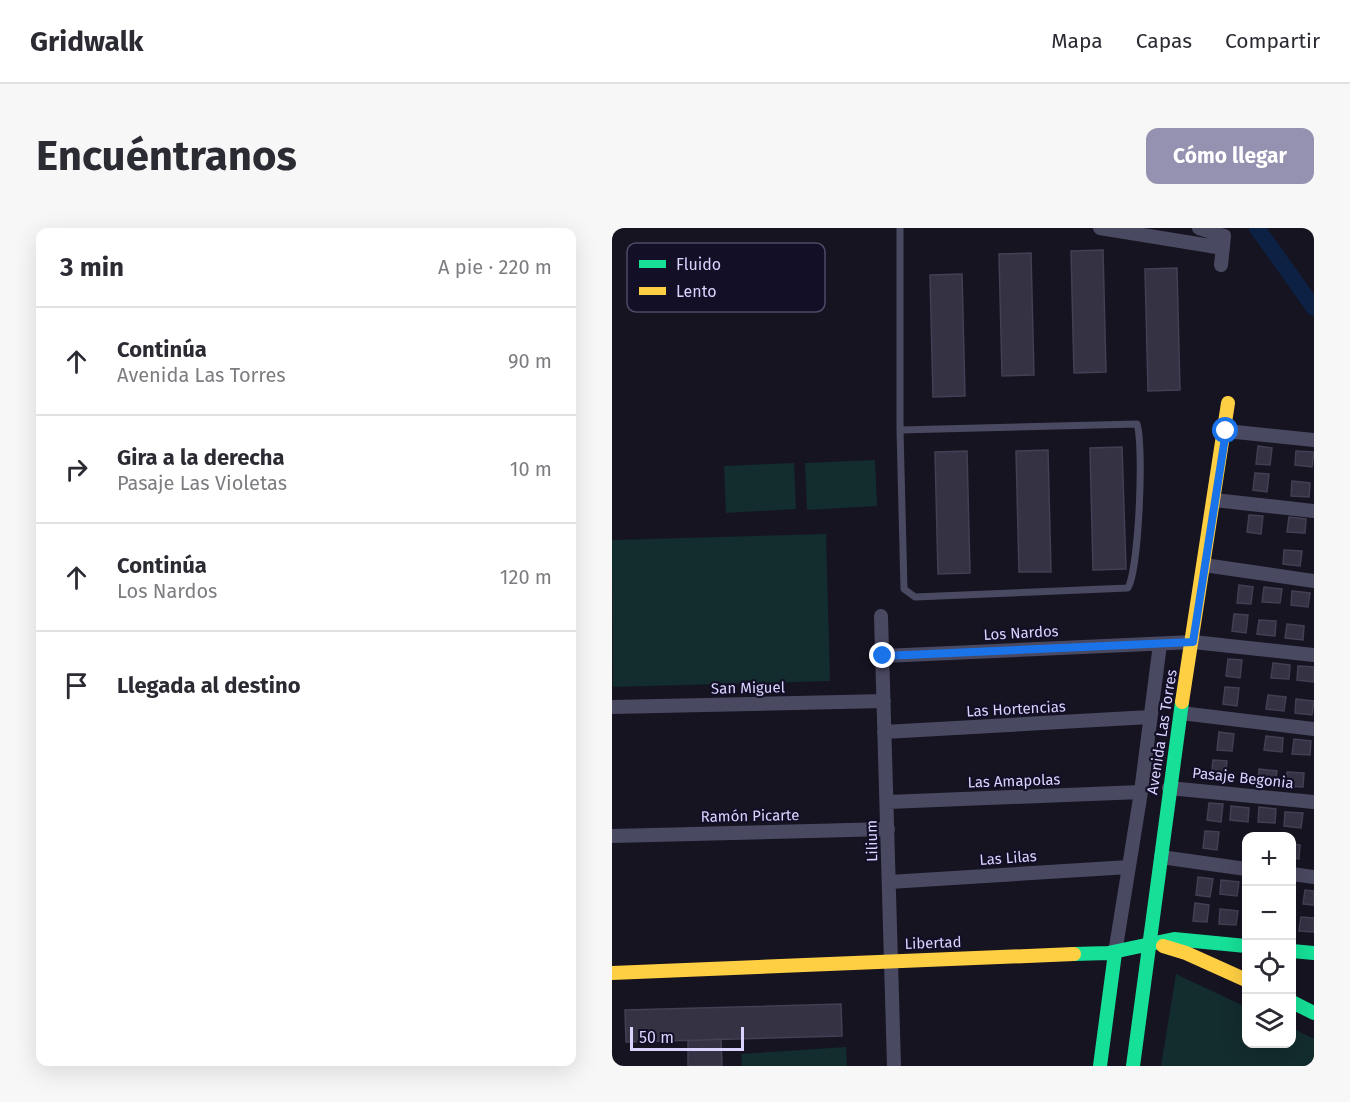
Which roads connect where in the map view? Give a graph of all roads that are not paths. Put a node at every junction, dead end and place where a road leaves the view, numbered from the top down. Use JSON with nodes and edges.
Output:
{"nodes":[{"id":1,"x":900,"y":228,"type":"edge"},
{"id":2,"x":1100,"y":228,"type":"edge"},
{"id":3,"x":1199,"y":228,"type":"edge"},
{"id":4,"x":1224,"y":242,"type":"junction"},
{"id":5,"x":1221,"y":265,"type":"dead end"},
{"id":6,"x":1228,"y":403,"type":"dead end"},
{"id":7,"x":900,"y":429,"type":"junction"},
{"id":8,"x":1226,"y":431,"type":"junction"},
{"id":9,"x":1314,"y":440,"type":"edge"},
{"id":10,"x":1214,"y":500,"type":"junction"},
{"id":11,"x":1314,"y":511,"type":"edge"},
{"id":12,"x":1204,"y":565,"type":"junction"},
{"id":13,"x":1314,"y":580,"type":"edge"},
{"id":14,"x":881,"y":616,"type":"dead end"},
{"id":15,"x":1193,"y":642,"type":"junction"},
{"id":16,"x":1160,"y":644,"type":"junction"},
{"id":17,"x":1314,"y":655,"type":"edge"},
{"id":18,"x":883,"y":656,"type":"junction"},
{"id":19,"x":884,"y":701,"type":"junction"},
{"id":20,"x":612,"y":707,"type":"edge"},
{"id":21,"x":1181,"y":713,"type":"junction"},
{"id":22,"x":1150,"y":717,"type":"junction"},
{"id":23,"x":1314,"y":729,"type":"edge"},
{"id":24,"x":884,"y":732,"type":"junction"},
{"id":25,"x":1169,"y":788,"type":"junction"},
{"id":26,"x":1141,"y":792,"type":"junction"},
{"id":27,"x":888,"y":802,"type":"junction"},
{"id":28,"x":1314,"y":802,"type":"edge"},
{"id":29,"x":888,"y":829,"type":"junction"},
{"id":30,"x":612,"y":836,"type":"edge"},
{"id":31,"x":1161,"y":857,"type":"junction"},
{"id":32,"x":1129,"y":867,"type":"junction"},
{"id":33,"x":1242,"y":868,"type":"edge"},
{"id":34,"x":1296,"y":875,"type":"edge"},
{"id":35,"x":1314,"y":877,"type":"edge"},
{"id":36,"x":889,"y":882,"type":"junction"},
{"id":37,"x":1149,"y":943,"type":"junction"},
{"id":38,"x":1242,"y":945,"type":"edge"},
{"id":39,"x":1296,"y":951,"type":"edge"},
{"id":40,"x":1115,"y":953,"type":"junction"},
{"id":41,"x":1314,"y":953,"type":"edge"},
{"id":42,"x":891,"y":962,"type":"junction"},
{"id":43,"x":612,"y":973,"type":"edge"},
{"id":44,"x":1242,"y":978,"type":"edge"},
{"id":45,"x":1296,"y":1004,"type":"edge"},
{"id":46,"x":1314,"y":1013,"type":"edge"},
{"id":47,"x":894,"y":1066,"type":"edge"},
{"id":48,"x":1100,"y":1066,"type":"edge"},
{"id":49,"x":1132,"y":1066,"type":"edge"}],
"edges":[{"from":1,"to":7,"type":"lane"},
{"from":2,"to":4,"type":"street"},
{"from":3,"to":4,"type":"street"},
{"from":4,"to":5,"type":"street"},
{"from":6,"to":8,"type":"street","name":"Avenida Las Torres"},
{"from":7,"to":7,"type":"lane"},
{"from":8,"to":9,"type":"street"},
{"from":8,"to":10,"type":"street","name":"Avenida Las Torres"},
{"from":10,"to":11,"type":"street"},
{"from":10,"to":12,"type":"street","name":"Avenida Las Torres"},
{"from":12,"to":13,"type":"street"},
{"from":12,"to":15,"type":"street","name":"Avenida Las Torres"},
{"from":14,"to":18,"type":"street","name":"Lilium"},
{"from":15,"to":16,"type":"street","name":"Los Nardos"},
{"from":15,"to":17,"type":"street","name":"Los Nardos"},
{"from":15,"to":21,"type":"street","name":"Avenida Las Torres"},
{"from":16,"to":18,"type":"street","name":"Los Nardos"},
{"from":16,"to":22,"type":"street","name":"Avenida Las Torres"},
{"from":18,"to":19,"type":"street","name":"Lilium"},
{"from":19,"to":20,"type":"street","name":"San Miguel"},
{"from":19,"to":24,"type":"street","name":"Lilium"},
{"from":21,"to":23,"type":"street"},
{"from":21,"to":25,"type":"street","name":"Avenida Las Torres"},
{"from":22,"to":24,"type":"street","name":"Las Hortencias"},
{"from":22,"to":26,"type":"street","name":"Avenida Las Torres"},
{"from":24,"to":27,"type":"street","name":"Lilium"},
{"from":25,"to":28,"type":"street","name":"Pasaje Begonia"},
{"from":25,"to":31,"type":"street","name":"Avenida Las Torres"},
{"from":26,"to":27,"type":"street","name":"Las Amapolas"},
{"from":26,"to":32,"type":"street","name":"Avenida Las Torres"},
{"from":27,"to":29,"type":"street","name":"Lilium"},
{"from":29,"to":30,"type":"street","name":"Ramón Picarte"},
{"from":29,"to":36,"type":"street","name":"Lilium"},
{"from":31,"to":33,"type":"street"},
{"from":31,"to":37,"type":"street","name":"Avenida Las Torres"},
{"from":32,"to":36,"type":"street","name":"Las Lilas"},
{"from":32,"to":40,"type":"street","name":"Avenida Las Torres"},
{"from":34,"to":35,"type":"street"},
{"from":36,"to":42,"type":"street","name":"Lilium"},
{"from":37,"to":38,"type":"street","name":"Libertad"},
{"from":37,"to":40,"type":"street","name":"Libertad"},
{"from":37,"to":44,"type":"street"},
{"from":37,"to":49,"type":"street","name":"Avenida Las Torres"},
{"from":39,"to":41,"type":"street"},
{"from":40,"to":42,"type":"street","name":"Libertad"},
{"from":40,"to":48,"type":"street","name":"Avenida Las Torres"},
{"from":42,"to":43,"type":"street","name":"Libertad"},
{"from":42,"to":47,"type":"street","name":"Lilium"},
{"from":45,"to":46,"type":"street"}]}
